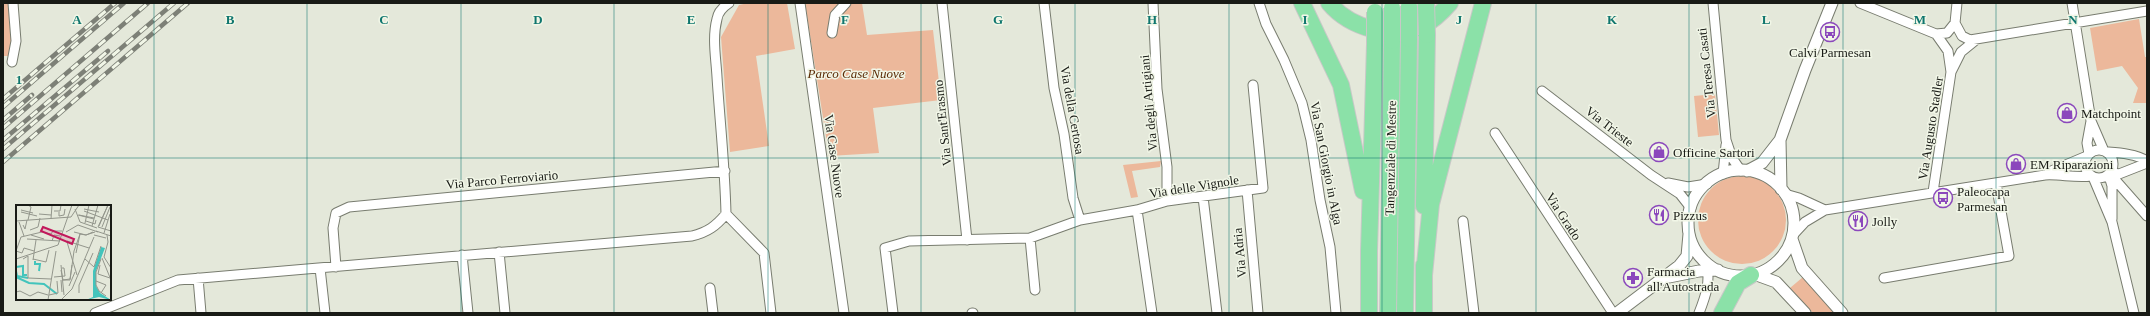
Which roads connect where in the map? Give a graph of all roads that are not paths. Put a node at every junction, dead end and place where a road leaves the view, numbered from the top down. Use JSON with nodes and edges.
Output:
{"nodes":[{"id":1,"x":13,"y":3,"type":"edge"},
{"id":2,"x":729,"y":3,"type":"edge"},
{"id":3,"x":800,"y":3,"type":"edge"},
{"id":4,"x":846,"y":3,"type":"edge"},
{"id":5,"x":942,"y":3,"type":"edge"},
{"id":6,"x":1044,"y":3,"type":"edge"},
{"id":7,"x":1153,"y":3,"type":"edge"},
{"id":8,"x":1259,"y":3,"type":"edge"},
{"id":9,"x":1302,"y":3,"type":"edge"},
{"id":10,"x":1329,"y":3,"type":"edge"},
{"id":11,"x":1426,"y":3,"type":"edge"},
{"id":12,"x":1450,"y":3,"type":"edge"},
{"id":13,"x":1483,"y":3,"type":"edge"},
{"id":14,"x":1713,"y":3,"type":"edge"},
{"id":15,"x":1832,"y":3,"type":"edge"},
{"id":16,"x":1860,"y":3,"type":"edge"},
{"id":17,"x":1957,"y":3,"type":"edge"},
{"id":18,"x":2072,"y":3,"type":"edge"},
{"id":19,"x":1409,"y":4,"type":"edge"},
{"id":20,"x":1392,"y":6,"type":"edge"},
{"id":21,"x":1376,"y":7,"type":"edge"},
{"id":22,"x":2147,"y":11,"type":"edge"},
{"id":23,"x":2075,"y":22,"type":"junction"},
{"id":24,"x":1955,"y":23,"type":"junction"},
{"id":25,"x":832,"y":33,"type":"dead end"},
{"id":26,"x":1936,"y":34,"type":"junction"},
{"id":27,"x":1978,"y":38,"type":"junction"},
{"id":28,"x":12,"y":62,"type":"dead end"},
{"id":29,"x":1951,"y":72,"type":"junction"},
{"id":30,"x":1253,"y":85,"type":"dead end"},
{"id":31,"x":1542,"y":91,"type":"dead end"},
{"id":32,"x":2091,"y":121,"type":"junction"},
{"id":33,"x":1495,"y":133,"type":"dead end"},
{"id":34,"x":1726,"y":140,"type":"junction"},
{"id":35,"x":1780,"y":140,"type":"junction"},
{"id":36,"x":2105,"y":151,"type":"junction"},
{"id":37,"x":2088,"y":155,"type":"junction"},
{"id":38,"x":2147,"y":162,"type":"edge"},
{"id":39,"x":726,"y":171,"type":"junction"},
{"id":40,"x":1744,"y":171,"type":"junction"},
{"id":41,"x":1723,"y":174,"type":"junction"},
{"id":42,"x":2110,"y":174,"type":"junction"},
{"id":43,"x":2045,"y":175,"type":"junction"},
{"id":44,"x":2092,"y":177,"type":"junction"},
{"id":45,"x":1663,"y":182,"type":"junction"},
{"id":46,"x":1996,"y":183,"type":"junction"},
{"id":47,"x":1706,"y":184,"type":"junction"},
{"id":48,"x":1247,"y":190,"type":"junction"},
{"id":49,"x":1783,"y":191,"type":"junction"},
{"id":50,"x":1933,"y":192,"type":"junction"},
{"id":51,"x":1203,"y":197,"type":"junction"},
{"id":52,"x":1167,"y":201,"type":"junction"},
{"id":53,"x":1691,"y":208,"type":"junction"},
{"id":54,"x":1137,"y":210,"type":"junction"},
{"id":55,"x":1825,"y":210,"type":"junction"},
{"id":56,"x":726,"y":214,"type":"junction"},
{"id":57,"x":2147,"y":216,"type":"edge"},
{"id":58,"x":1080,"y":220,"type":"junction"},
{"id":59,"x":1463,"y":221,"type":"dead end"},
{"id":60,"x":2112,"y":222,"type":"junction"},
{"id":61,"x":1369,"y":232,"type":"junction"},
{"id":62,"x":1689,"y":232,"type":"junction"},
{"id":63,"x":1030,"y":238,"type":"junction"},
{"id":64,"x":1792,"y":238,"type":"junction"},
{"id":65,"x":967,"y":240,"type":"junction"},
{"id":66,"x":499,"y":252,"type":"junction"},
{"id":67,"x":462,"y":255,"type":"junction"},
{"id":68,"x":336,"y":267,"type":"junction"},
{"id":69,"x":1710,"y":267,"type":"junction"},
{"id":70,"x":320,"y":268,"type":"junction"},
{"id":71,"x":1424,"y":275,"type":"junction"},
{"id":72,"x":1752,"y":275,"type":"junction"},
{"id":73,"x":198,"y":278,"type":"junction"},
{"id":74,"x":1884,"y":278,"type":"dead end"},
{"id":75,"x":1665,"y":279,"type":"junction"},
{"id":76,"x":710,"y":288,"type":"dead end"},
{"id":77,"x":1035,"y":290,"type":"dead end"},
{"id":78,"x":95,"y":313,"type":"edge"},
{"id":79,"x":201,"y":313,"type":"edge"},
{"id":80,"x":325,"y":313,"type":"edge"},
{"id":81,"x":468,"y":313,"type":"edge"},
{"id":82,"x":505,"y":313,"type":"edge"},
{"id":83,"x":713,"y":313,"type":"edge"},
{"id":84,"x":771,"y":313,"type":"edge"},
{"id":85,"x":844,"y":313,"type":"edge"},
{"id":86,"x":893,"y":313,"type":"edge"},
{"id":87,"x":1152,"y":313,"type":"edge"},
{"id":88,"x":1217,"y":313,"type":"edge"},
{"id":89,"x":1258,"y":313,"type":"edge"},
{"id":90,"x":1336,"y":313,"type":"edge"},
{"id":91,"x":1369,"y":313,"type":"edge"},
{"id":92,"x":1388,"y":313,"type":"edge"},
{"id":93,"x":1405,"y":313,"type":"edge"},
{"id":94,"x":1424,"y":313,"type":"edge"},
{"id":95,"x":1474,"y":313,"type":"edge"},
{"id":96,"x":1612,"y":313,"type":"edge"},
{"id":97,"x":1617,"y":313,"type":"edge"},
{"id":98,"x":1698,"y":313,"type":"edge"},
{"id":99,"x":1722,"y":313,"type":"edge"},
{"id":100,"x":1805,"y":313,"type":"edge"},
{"id":101,"x":1842,"y":313,"type":"edge"},
{"id":102,"x":2134,"y":313,"type":"edge"}],
"edges":[{"from":1,"to":28,"type":"street"},
{"from":2,"to":39,"type":"street"},
{"from":3,"to":85,"type":"street","name":"Via Case Nuove"},
{"from":4,"to":25,"type":"street"},
{"from":5,"to":65,"type":"street","name":"Via Sant'Erasmo"},
{"from":6,"to":58,"type":"street","name":"Via della Certosa"},
{"from":7,"to":52,"type":"street","name":"Via degli Artigiani"},
{"from":8,"to":90,"type":"street","name":"Via San Giorgio in Alga"},
{"from":9,"to":61,"type":"highway"},
{"from":10,"to":12,"type":"highway"},
{"from":11,"to":71,"type":"highway","bridge":true},
{"from":13,"to":71,"type":"highway"},
{"from":14,"to":34,"type":"street","name":"Via Teresa Casati"},
{"from":15,"to":35,"type":"street"},
{"from":16,"to":26,"type":"street"},
{"from":17,"to":24,"type":"street"},
{"from":18,"to":23,"type":"street"},
{"from":19,"to":93,"type":"highway","name":"Tangenziale di Mestre","bridge":true},
{"from":20,"to":92,"type":"highway","name":"Tangenziale di Mestre","bridge":true},
{"from":21,"to":61,"type":"highway","bridge":true},
{"from":22,"to":23,"type":"street"},
{"from":23,"to":27,"type":"street"},
{"from":23,"to":32,"type":"street"},
{"from":24,"to":26,"type":"street"},
{"from":24,"to":27,"type":"street"},
{"from":26,"to":29,"type":"street"},
{"from":27,"to":29,"type":"street","name":"Via Augusto Stadler"},
{"from":29,"to":50,"type":"street","name":"Via Augusto Stadler"},
{"from":30,"to":48,"type":"street","name":"Via delle Vignole"},
{"from":31,"to":45,"type":"street","name":"Via Trieste"},
{"from":32,"to":36,"type":"street"},
{"from":32,"to":37,"type":"street"},
{"from":33,"to":96,"type":"street","name":"Via Grado"},
{"from":34,"to":40,"type":"street"},
{"from":34,"to":41,"type":"street"},
{"from":35,"to":40,"type":"street"},
{"from":35,"to":49,"type":"street"},
{"from":36,"to":37,"type":"street"},
{"from":36,"to":38,"type":"street"},
{"from":36,"to":42,"type":"street"},
{"from":37,"to":43,"type":"street"},
{"from":37,"to":44,"type":"street"},
{"from":38,"to":42,"type":"street"},
{"from":39,"to":56,"type":"street"},
{"from":39,"to":68,"type":"street","name":"Via Parco Ferroviario"},
{"from":40,"to":41,"type":"street"},
{"from":40,"to":49,"type":"street"},
{"from":41,"to":47,"type":"street"},
{"from":42,"to":44,"type":"street"},
{"from":42,"to":57,"type":"street"},
{"from":42,"to":60,"type":"street"},
{"from":43,"to":44,"type":"street"},
{"from":43,"to":46,"type":"street"},
{"from":44,"to":60,"type":"street"},
{"from":45,"to":47,"type":"street","name":"Via Trieste"},
{"from":45,"to":53,"type":"street","name":"Via Trieste"},
{"from":46,"to":50,"type":"street"},
{"from":46,"to":74,"type":"street"},
{"from":47,"to":53,"type":"street"},
{"from":48,"to":51,"type":"street","name":"Via delle Vignole"},
{"from":48,"to":89,"type":"street","name":"Via Adria"},
{"from":49,"to":55,"type":"street"},
{"from":49,"to":64,"type":"street"},
{"from":50,"to":55,"type":"street"},
{"from":51,"to":52,"type":"street","name":"Via delle Vignole"},
{"from":51,"to":88,"type":"street"},
{"from":52,"to":54,"type":"street","name":"Via delle Vignole"},
{"from":53,"to":62,"type":"street"},
{"from":54,"to":58,"type":"street","name":"Via delle Vignole"},
{"from":54,"to":87,"type":"street"},
{"from":55,"to":64,"type":"street"},
{"from":56,"to":66,"type":"street"},
{"from":56,"to":84,"type":"street"},
{"from":58,"to":63,"type":"street","name":"Via delle Vignole"},
{"from":59,"to":95,"type":"street"},
{"from":60,"to":102,"type":"street"},
{"from":61,"to":91,"type":"highway"},
{"from":62,"to":69,"type":"street"},
{"from":62,"to":75,"type":"street"},
{"from":63,"to":65,"type":"street","name":"Via delle Vignole"},
{"from":63,"to":77,"type":"street"},
{"from":64,"to":72,"type":"street"},
{"from":64,"to":101,"type":"street"},
{"from":65,"to":86,"type":"street","name":"Via delle Vignole"},
{"from":66,"to":67,"type":"street"},
{"from":66,"to":82,"type":"street"},
{"from":67,"to":68,"type":"street"},
{"from":67,"to":81,"type":"street"},
{"from":68,"to":70,"type":"street"},
{"from":69,"to":72,"type":"street"},
{"from":69,"to":75,"type":"street"},
{"from":69,"to":98,"type":"street"},
{"from":70,"to":73,"type":"street"},
{"from":70,"to":80,"type":"street"},
{"from":71,"to":94,"type":"highway"},
{"from":72,"to":99,"type":"highway"},
{"from":72,"to":100,"type":"street"},
{"from":73,"to":78,"type":"street"},
{"from":73,"to":79,"type":"street"},
{"from":75,"to":97,"type":"street"},
{"from":76,"to":83,"type":"street"}]}
